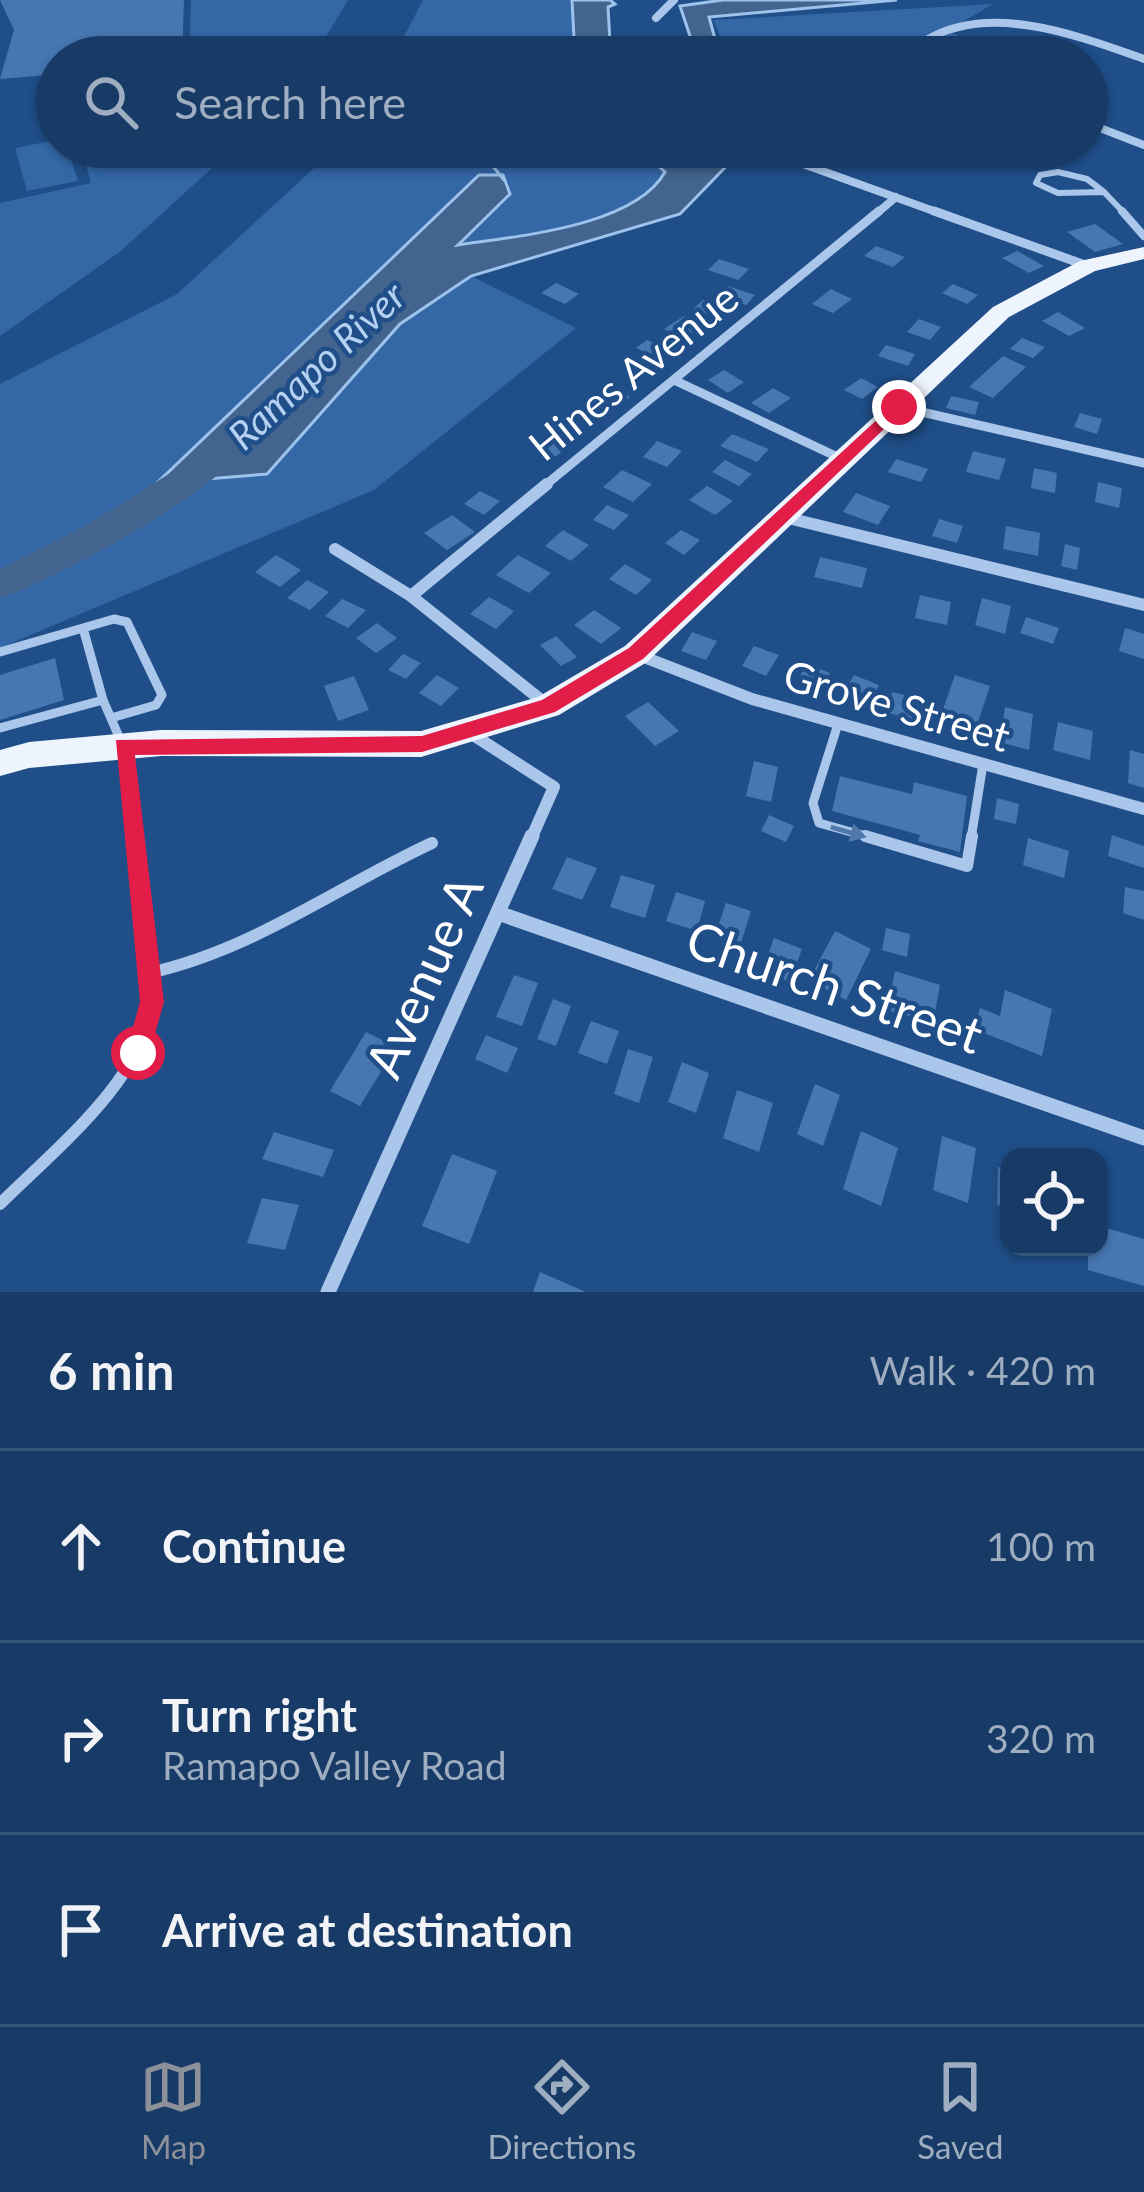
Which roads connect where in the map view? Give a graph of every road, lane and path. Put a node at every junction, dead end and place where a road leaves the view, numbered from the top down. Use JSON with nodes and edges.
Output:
{"nodes":[{"id":1,"x":674,"y":0,"type":"edge"},
{"id":2,"x":965,"y":13,"type":"dead end"},
{"id":3,"x":1022,"y":15,"type":"dead end"},
{"id":4,"x":656,"y":18,"type":"dead end"},
{"id":5,"x":928,"y":36,"type":"edge"},
{"id":6,"x":1080,"y":36,"type":"edge"},
{"id":7,"x":1108,"y":46,"type":"edge"},
{"id":8,"x":1144,"y":59,"type":"edge"},
{"id":9,"x":1108,"y":131,"type":"edge"},
{"id":10,"x":1144,"y":146,"type":"edge"},
{"id":11,"x":816,"y":168,"type":"edge"},
{"id":12,"x":1104,"y":192,"type":"junction"},
{"id":13,"x":896,"y":196,"type":"junction"},
{"id":14,"x":1144,"y":236,"type":"edge"},
{"id":15,"x":1144,"y":253,"type":"edge"},
{"id":16,"x":1088,"y":266,"type":"junction"},
{"id":17,"x":674,"y":380,"type":"junction"},
{"id":18,"x":899,"y":407,"type":"junction"},
{"id":19,"x":844,"y":460,"type":"junction"},
{"id":20,"x":1144,"y":464,"type":"edge"},
{"id":21,"x":784,"y":517,"type":"junction"},
{"id":22,"x":335,"y":549,"type":"dead end"},
{"id":23,"x":411,"y":596,"type":"junction"},
{"id":24,"x":1144,"y":605,"type":"edge"},
{"id":25,"x":83,"y":628,"type":"junction"},
{"id":26,"x":0,"y":652,"type":"edge"},
{"id":27,"x":636,"y":654,"type":"junction"},
{"id":28,"x":103,"y":700,"type":"junction"},
{"id":29,"x":548,"y":706,"type":"junction"},
{"id":30,"x":838,"y":724,"type":"junction"},
{"id":31,"x":0,"y":728,"type":"edge"},
{"id":32,"x":117,"y":732,"type":"junction"},
{"id":33,"x":467,"y":732,"type":"junction"},
{"id":34,"x":0,"y":763,"type":"edge"},
{"id":35,"x":982,"y":764,"type":"junction"},
{"id":36,"x":1144,"y":808,"type":"edge"},
{"id":37,"x":432,"y":843,"type":"dead end"},
{"id":38,"x":498,"y":913,"type":"junction"},
{"id":39,"x":149,"y":973,"type":"junction"},
{"id":40,"x":1144,"y":1138,"type":"edge"},
{"id":41,"x":0,"y":1204,"type":"edge"},
{"id":42,"x":328,"y":1292,"type":"edge"}],
"edges":[{"from":1,"to":4,"type":"street"},
{"from":2,"to":5,"type":"street"},
{"from":3,"to":6,"type":"street"},
{"from":7,"to":8,"type":"street"},
{"from":9,"to":10,"type":"street"},
{"from":11,"to":13,"type":"street"},
{"from":12,"to":12,"type":"lane"},
{"from":12,"to":14,"type":"lane"},
{"from":13,"to":16,"type":"street"},
{"from":13,"to":17,"type":"street","name":"Hines Avenue"},
{"from":15,"to":16,"type":"main road"},
{"from":16,"to":18,"type":"main road"},
{"from":17,"to":19,"type":"street"},
{"from":17,"to":23,"type":"street","name":"Hines Avenue"},
{"from":18,"to":19,"type":"main road"},
{"from":18,"to":20,"type":"street"},
{"from":19,"to":21,"type":"main road"},
{"from":21,"to":24,"type":"street"},
{"from":21,"to":27,"type":"main road"},
{"from":22,"to":23,"type":"street"},
{"from":23,"to":29,"type":"street"},
{"from":25,"to":26,"type":"lane"},
{"from":25,"to":28,"type":"lane"},
{"from":25,"to":32,"type":"lane"},
{"from":27,"to":29,"type":"main road"},
{"from":27,"to":30,"type":"street","name":"Grove Street"},
{"from":28,"to":31,"type":"lane"},
{"from":28,"to":32,"type":"lane"},
{"from":29,"to":33,"type":"main road"},
{"from":30,"to":35,"type":"street","name":"Grove Street"},
{"from":30,"to":35,"type":"lane","one_way":true},
{"from":32,"to":33,"type":"main road"},
{"from":32,"to":34,"type":"main road"},
{"from":32,"to":39,"type":"lane"},
{"from":33,"to":38,"type":"street","name":"Avenue A"},
{"from":35,"to":36,"type":"street","name":"Grove Street"},
{"from":37,"to":39,"type":"lane"},
{"from":38,"to":40,"type":"street","name":"Church Street"},
{"from":38,"to":42,"type":"street","name":"Avenue A"},
{"from":39,"to":41,"type":"lane"}]}
